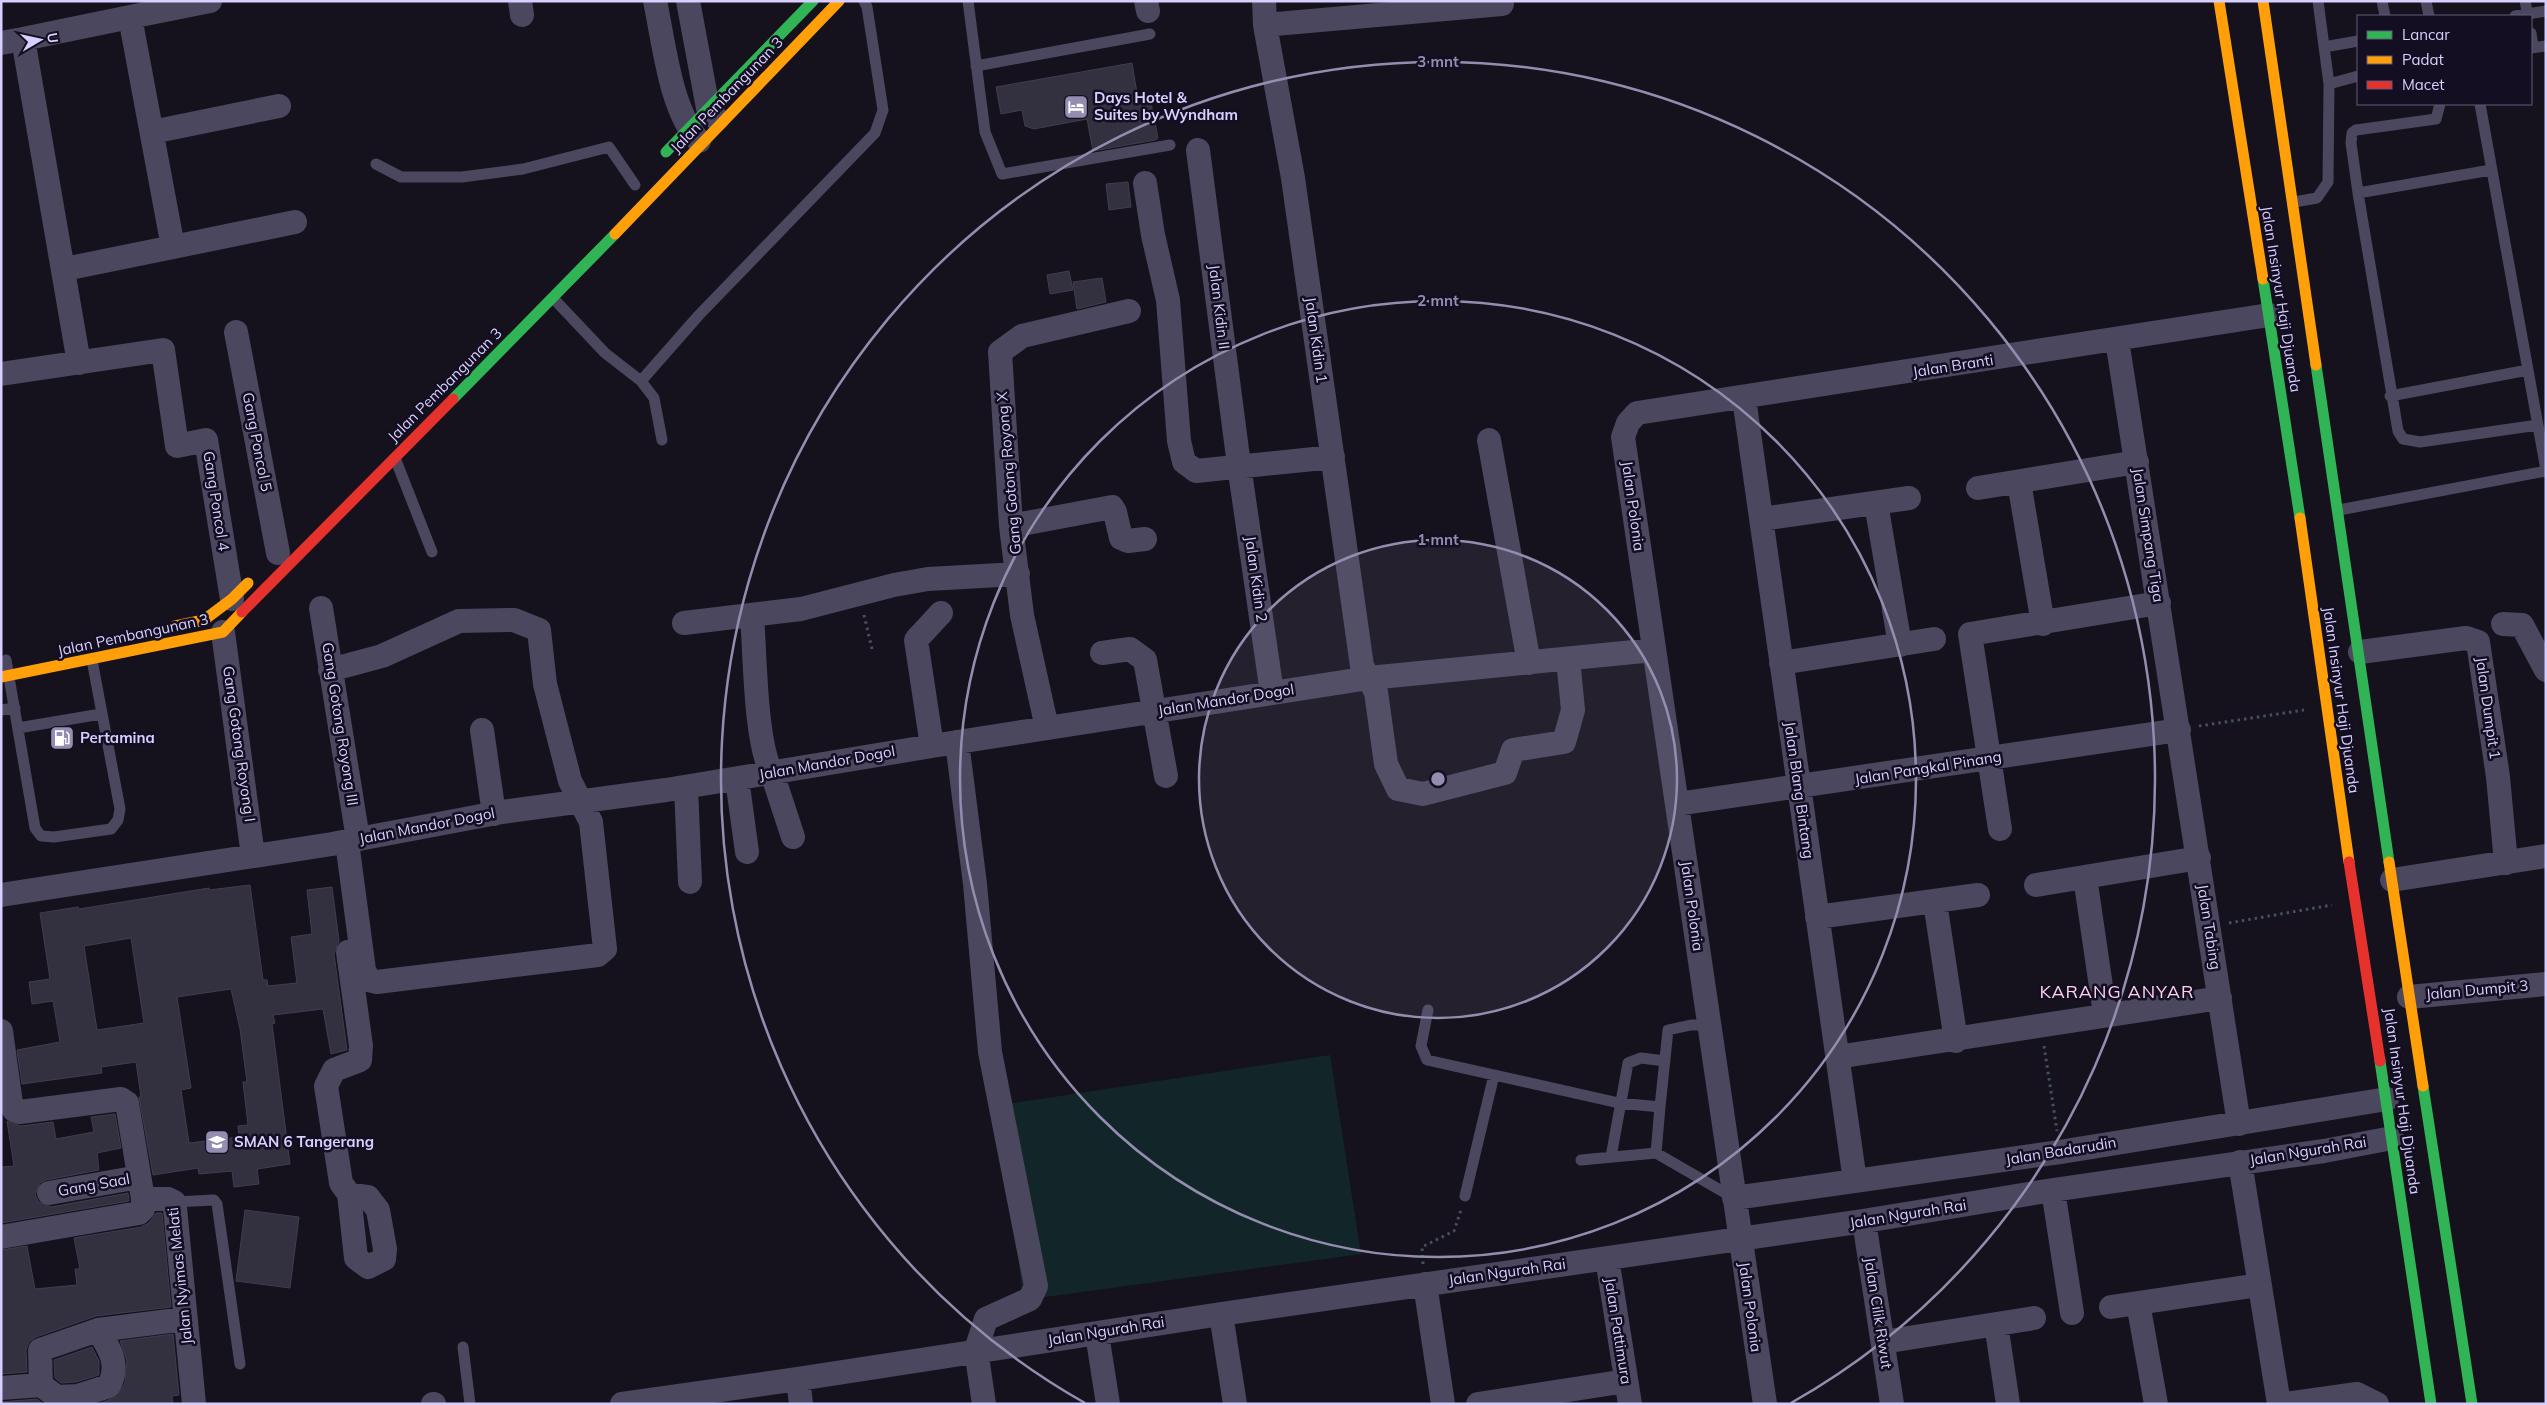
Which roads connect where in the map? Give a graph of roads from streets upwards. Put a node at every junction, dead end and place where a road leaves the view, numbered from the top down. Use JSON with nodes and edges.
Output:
{"nodes":[{"id":1,"x":210,"y":1,"type":"edge"},
{"id":2,"x":655,"y":1,"type":"edge"},
{"id":3,"x":688,"y":1,"type":"edge"},
{"id":4,"x":813,"y":1,"type":"edge"},
{"id":5,"x":839,"y":1,"type":"edge"},
{"id":6,"x":1264,"y":1,"type":"edge"},
{"id":7,"x":2219,"y":1,"type":"edge"},
{"id":8,"x":2263,"y":1,"type":"edge"},
{"id":9,"x":1502,"y":4,"type":"dead end"},
{"id":10,"x":130,"y":17,"type":"junction"},
{"id":11,"x":1265,"y":25,"type":"junction"},
{"id":12,"x":12,"y":41,"type":"edge"},
{"id":13,"x":676,"y":96,"type":"junction"},
{"id":14,"x":279,"y":106,"type":"dead end"},
{"id":15,"x":711,"y":107,"type":"junction"},
{"id":16,"x":152,"y":132,"type":"junction"},
{"id":17,"x":695,"y":136,"type":"junction"},
{"id":18,"x":1198,"y":150,"type":"dead end"},
{"id":19,"x":655,"y":164,"type":"dead end"},
{"id":20,"x":1145,"y":183,"type":"dead end"},
{"id":21,"x":295,"y":222,"type":"dead end"},
{"id":22,"x":173,"y":247,"type":"junction"},
{"id":23,"x":65,"y":270,"type":"junction"},
{"id":24,"x":1129,"y":311,"type":"dead end"},
{"id":25,"x":2269,"y":315,"type":"junction"},
{"id":26,"x":236,"y":332,"type":"dead end"},
{"id":27,"x":2117,"y":340,"type":"junction"},
{"id":28,"x":80,"y":362,"type":"junction"},
{"id":29,"x":1,"y":374,"type":"edge"},
{"id":30,"x":1744,"y":398,"type":"junction"},
{"id":31,"x":1637,"y":413,"type":"joint"},
{"id":32,"x":1488,"y":440,"type":"dead end"},
{"id":33,"x":1333,"y":457,"type":"junction"},
{"id":34,"x":2136,"y":462,"type":"junction"},
{"id":35,"x":1239,"y":465,"type":"junction"},
{"id":36,"x":2019,"y":482,"type":"junction"},
{"id":37,"x":1978,"y":488,"type":"dead end"},
{"id":38,"x":1909,"y":498,"type":"dead end"},
{"id":39,"x":1876,"y":503,"type":"junction"},
{"id":40,"x":325,"y":507,"type":"dead end"},
{"id":41,"x":336,"y":518,"type":"junction"},
{"id":42,"x":1761,"y":519,"type":"junction"},
{"id":43,"x":1011,"y":526,"type":"junction"},
{"id":44,"x":1145,"y":539,"type":"dead end"},
{"id":45,"x":278,"y":553,"type":"dead end"},
{"id":46,"x":258,"y":573,"type":"dead end"},
{"id":47,"x":1018,"y":574,"type":"junction"},
{"id":48,"x":232,"y":599,"type":"junction"},
{"id":49,"x":2159,"y":603,"type":"junction"},
{"id":50,"x":321,"y":608,"type":"dead end"},
{"id":51,"x":941,"y":613,"type":"dead end"},
{"id":52,"x":752,"y":616,"type":"junction"},
{"id":53,"x":684,"y":623,"type":"dead end"},
{"id":54,"x":2043,"y":624,"type":"junction"},
{"id":55,"x":2503,"y":624,"type":"dead end"},
{"id":56,"x":165,"y":628,"type":"dead end"},
{"id":57,"x":223,"y":632,"type":"junction"},
{"id":58,"x":1934,"y":639,"type":"dead end"},
{"id":59,"x":1900,"y":645,"type":"junction"},
{"id":60,"x":1654,"y":650,"type":"junction"},
{"id":61,"x":2360,"y":652,"type":"junction"},
{"id":62,"x":1102,"y":653,"type":"dead end"},
{"id":63,"x":1568,"y":659,"type":"junction"},
{"id":64,"x":1529,"y":662,"type":"junction"},
{"id":65,"x":1781,"y":663,"type":"junction"},
{"id":66,"x":330,"y":670,"type":"junction"},
{"id":67,"x":2546,"y":670,"type":"edge"},
{"id":68,"x":5,"y":676,"type":"edge"},
{"id":69,"x":1369,"y":678,"type":"junction"},
{"id":70,"x":1272,"y":693,"type":"junction"},
{"id":71,"x":1155,"y":711,"type":"junction"},
{"id":72,"x":1047,"y":728,"type":"junction"},
{"id":73,"x":482,"y":730,"type":"dead end"},
{"id":74,"x":2179,"y":730,"type":"junction"},
{"id":75,"x":957,"y":742,"type":"junction"},
{"id":76,"x":932,"y":746,"type":"junction"},
{"id":77,"x":1990,"y":759,"type":"junction"},
{"id":78,"x":772,"y":773,"type":"junction"},
{"id":79,"x":1166,"y":776,"type":"dead end"},
{"id":80,"x":737,"y":778,"type":"junction"},
{"id":81,"x":686,"y":787,"type":"junction"},
{"id":82,"x":1799,"y":787,"type":"junction"},
{"id":83,"x":582,"y":802,"type":"junction"},
{"id":84,"x":1677,"y":804,"type":"junction"},
{"id":85,"x":494,"y":814,"type":"junction"},
{"id":86,"x":2000,"y":829,"type":"dead end"},
{"id":87,"x":793,"y":837,"type":"dead end"},
{"id":88,"x":346,"y":842,"type":"junction"},
{"id":89,"x":747,"y":852,"type":"dead end"},
{"id":90,"x":253,"y":856,"type":"junction"},
{"id":91,"x":2546,"y":856,"type":"edge"},
{"id":92,"x":2198,"y":858,"type":"junction"},
{"id":93,"x":2506,"y":863,"type":"junction"},
{"id":94,"x":2085,"y":877,"type":"junction"},
{"id":95,"x":2392,"y":880,"type":"junction"},
{"id":96,"x":690,"y":882,"type":"dead end"},
{"id":97,"x":2036,"y":885,"type":"dead end"},
{"id":98,"x":1,"y":894,"type":"edge"},
{"id":99,"x":1978,"y":895,"type":"dead end"},
{"id":100,"x":1935,"y":902,"type":"junction"},
{"id":101,"x":1817,"y":917,"type":"junction"},
{"id":102,"x":2546,"y":984,"type":"edge"},
{"id":103,"x":2409,"y":997,"type":"junction"},
{"id":104,"x":2220,"y":998,"type":"junction"},
{"id":105,"x":2105,"y":1014,"type":"junction"},
{"id":106,"x":1,"y":1031,"type":"edge"},
{"id":107,"x":1956,"y":1040,"type":"junction"},
{"id":108,"x":1837,"y":1057,"type":"junction"},
{"id":109,"x":2386,"y":1099,"type":"junction"},
{"id":110,"x":2239,"y":1124,"type":"junction"},
{"id":111,"x":2392,"y":1138,"type":"junction"},
{"id":112,"x":2240,"y":1162,"type":"junction"},
{"id":113,"x":1855,"y":1181,"type":"junction"},
{"id":114,"x":141,"y":1188,"type":"junction"},
{"id":115,"x":2053,"y":1190,"type":"junction"},
{"id":116,"x":48,"y":1193,"type":"dead end"},
{"id":117,"x":349,"y":1194,"type":"dead end"},
{"id":118,"x":1734,"y":1198,"type":"junction"},
{"id":119,"x":1864,"y":1221,"type":"junction"},
{"id":120,"x":1,"y":1237,"type":"edge"},
{"id":121,"x":1740,"y":1239,"type":"junction"},
{"id":122,"x":1607,"y":1258,"type":"junction"},
{"id":123,"x":1424,"y":1275,"type":"junction"},
{"id":124,"x":2260,"y":1285,"type":"junction"},
{"id":125,"x":2138,"y":1304,"type":"junction"},
{"id":126,"x":2112,"y":1307,"type":"dead end"},
{"id":127,"x":2072,"y":1313,"type":"dead end"},
{"id":128,"x":1221,"y":1314,"type":"junction"},
{"id":129,"x":2034,"y":1318,"type":"dead end"},
{"id":130,"x":185,"y":1319,"type":"junction"},
{"id":131,"x":1996,"y":1324,"type":"junction"},
{"id":132,"x":98,"y":1330,"type":"junction"},
{"id":133,"x":1097,"y":1334,"type":"junction"},
{"id":134,"x":1882,"y":1342,"type":"junction"},
{"id":135,"x":978,"y":1359,"type":"junction"},
{"id":136,"x":798,"y":1379,"type":"junction"},
{"id":137,"x":41,"y":1385,"type":"junction"},
{"id":138,"x":1,"y":1388,"type":"edge"},
{"id":139,"x":1628,"y":1392,"type":"edge"},
{"id":140,"x":1509,"y":1401,"type":"edge"},
{"id":141,"x":194,"y":1404,"type":"edge"},
{"id":142,"x":622,"y":1404,"type":"edge"},
{"id":143,"x":801,"y":1404,"type":"edge"},
{"id":144,"x":984,"y":1404,"type":"edge"},
{"id":145,"x":1108,"y":1404,"type":"edge"},
{"id":146,"x":1235,"y":1404,"type":"edge"},
{"id":147,"x":1443,"y":1404,"type":"edge"},
{"id":148,"x":1478,"y":1404,"type":"edge"},
{"id":149,"x":1764,"y":1404,"type":"edge"},
{"id":150,"x":1892,"y":1404,"type":"edge"},
{"id":151,"x":2008,"y":1404,"type":"edge"},
{"id":152,"x":2156,"y":1404,"type":"edge"},
{"id":153,"x":2279,"y":1404,"type":"edge"},
{"id":154,"x":2285,"y":1404,"type":"edge"},
{"id":155,"x":2377,"y":1404,"type":"edge"},
{"id":156,"x":2431,"y":1404,"type":"edge"},
{"id":157,"x":2472,"y":1404,"type":"edge"}],
"edges":[{"from":1,"to":10,"type":"street"},
{"from":2,"to":13,"type":"street"},
{"from":3,"to":15,"type":"street"},
{"from":4,"to":15,"type":"main road","name":"Jalan Pembangunan 3"},
{"from":5,"to":15,"type":"main road","name":"Jalan Pembangunan 3"},
{"from":6,"to":11,"type":"street","name":"Jalan Kidin 1"},
{"from":7,"to":25,"type":"main road","name":"Jalan Insinyur Haji Djuanda"},
{"from":8,"to":61,"type":"main road","name":"Jalan Insinyur Haji Djuanda"},
{"from":9,"to":11,"type":"street"},
{"from":10,"to":12,"type":"street"},
{"from":10,"to":16,"type":"street"},
{"from":11,"to":33,"type":"street","name":"Jalan Kidin 1"},
{"from":12,"to":23,"type":"street"},
{"from":13,"to":15,"type":"street"},
{"from":13,"to":17,"type":"street"},
{"from":14,"to":16,"type":"street"},
{"from":15,"to":17,"type":"main road","name":"Jalan Pembangunan 3"},
{"from":15,"to":17,"type":"main road","name":"Jalan Pembangunan 3"},
{"from":16,"to":22,"type":"street"},
{"from":17,"to":19,"type":"main road","name":"Jalan Pembangunan 3"},
{"from":17,"to":41,"type":"main road","name":"Jalan Pembangunan 3"},
{"from":18,"to":35,"type":"street","name":"Jalan Kidin II"},
{"from":20,"to":35,"type":"street"},
{"from":21,"to":22,"type":"street"},
{"from":22,"to":23,"type":"street"},
{"from":23,"to":28,"type":"street"},
{"from":24,"to":43,"type":"street","name":"Gang Gotong Royong X"},
{"from":25,"to":27,"type":"street","name":"Jalan Branti"},
{"from":25,"to":109,"type":"main road","name":"Jalan Insinyur Haji Djuanda"},
{"from":26,"to":45,"type":"street","name":"Gang Poncol 5"},
{"from":27,"to":30,"type":"street","name":"Jalan Branti"},
{"from":27,"to":34,"type":"street","name":"Jalan Simpang Tiga"},
{"from":28,"to":29,"type":"street"},
{"from":28,"to":48,"type":"street","name":"Gang Poncol 4"},
{"from":30,"to":31,"type":"street","name":"Jalan Branti"},
{"from":30,"to":42,"type":"street","name":"Jalan Blang Bintang"},
{"from":31,"to":60,"type":"street","name":"Jalan Polonia"},
{"from":32,"to":64,"type":"street"},
{"from":33,"to":35,"type":"street"},
{"from":33,"to":69,"type":"street","name":"Jalan Kidin 1"},
{"from":34,"to":36,"type":"street"},
{"from":34,"to":49,"type":"street","name":"Jalan Simpang Tiga"},
{"from":35,"to":70,"type":"street","name":"Jalan Kidin 2"},
{"from":36,"to":37,"type":"street"},
{"from":36,"to":54,"type":"street"},
{"from":38,"to":39,"type":"street"},
{"from":39,"to":42,"type":"street"},
{"from":39,"to":59,"type":"street"},
{"from":40,"to":41,"type":"main road"},
{"from":41,"to":57,"type":"main road","name":"Jalan Pembangunan 3"},
{"from":42,"to":65,"type":"street","name":"Jalan Blang Bintang"},
{"from":43,"to":44,"type":"street"},
{"from":43,"to":47,"type":"street","name":"Gang Gotong Royong X"},
{"from":46,"to":48,"type":"main road","name":"Jalan Pembangunan 3"},
{"from":47,"to":52,"type":"street"},
{"from":47,"to":72,"type":"street","name":"Gang Gotong Royong X"},
{"from":48,"to":56,"type":"main road","name":"Jalan Pembangunan 3"},
{"from":49,"to":54,"type":"street"},
{"from":49,"to":74,"type":"street","name":"Jalan Simpang Tiga"},
{"from":50,"to":66,"type":"street","name":"Gang Gotong Royong III"},
{"from":51,"to":76,"type":"street"},
{"from":52,"to":53,"type":"street"},
{"from":52,"to":78,"type":"street"},
{"from":54,"to":77,"type":"street"},
{"from":55,"to":67,"type":"street"},
{"from":57,"to":68,"type":"main road","name":"Jalan Pembangunan 3"},
{"from":57,"to":90,"type":"street","name":"Gang Gotong Royong I"},
{"from":58,"to":59,"type":"street"},
{"from":59,"to":65,"type":"street"},
{"from":60,"to":63,"type":"street","name":"Jalan Mandor Dogol"},
{"from":60,"to":84,"type":"street","name":"Jalan Polonia"},
{"from":61,"to":93,"type":"street","name":"Jalan Dumpit 1"},
{"from":61,"to":95,"type":"main road","name":"Jalan Insinyur Haji Djuanda"},
{"from":62,"to":71,"type":"street"},
{"from":63,"to":64,"type":"street","name":"Jalan Mandor Dogol"},
{"from":63,"to":69,"type":"street","name":"Jalan Kidin 1"},
{"from":64,"to":69,"type":"street","name":"Jalan Mandor Dogol"},
{"from":65,"to":82,"type":"street","name":"Jalan Blang Bintang"},
{"from":66,"to":83,"type":"street"},
{"from":66,"to":88,"type":"street","name":"Gang Gotong Royong III"},
{"from":69,"to":70,"type":"street","name":"Jalan Mandor Dogol"},
{"from":70,"to":71,"type":"street","name":"Jalan Mandor Dogol"},
{"from":71,"to":72,"type":"street","name":"Jalan Mandor Dogol"},
{"from":71,"to":79,"type":"street"},
{"from":72,"to":75,"type":"street","name":"Jalan Mandor Dogol"},
{"from":73,"to":85,"type":"street"},
{"from":74,"to":77,"type":"street","name":"Jalan Pangkal Pinang"},
{"from":74,"to":92,"type":"street","name":"Jalan Tabing"},
{"from":75,"to":76,"type":"street","name":"Jalan Mandor Dogol"},
{"from":75,"to":135,"type":"street"},
{"from":76,"to":78,"type":"street","name":"Jalan Mandor Dogol"},
{"from":77,"to":82,"type":"street","name":"Jalan Pangkal Pinang"},
{"from":77,"to":86,"type":"street"},
{"from":78,"to":80,"type":"street","name":"Jalan Mandor Dogol"},
{"from":78,"to":87,"type":"street"},
{"from":80,"to":81,"type":"street","name":"Jalan Mandor Dogol"},
{"from":80,"to":89,"type":"street"},
{"from":81,"to":83,"type":"street","name":"Jalan Mandor Dogol"},
{"from":81,"to":96,"type":"street"},
{"from":82,"to":84,"type":"street","name":"Jalan Pangkal Pinang"},
{"from":82,"to":101,"type":"street","name":"Jalan Blang Bintang"},
{"from":83,"to":85,"type":"street","name":"Jalan Mandor Dogol"},
{"from":83,"to":88,"type":"street"},
{"from":84,"to":118,"type":"street","name":"Jalan Polonia"},
{"from":85,"to":88,"type":"street","name":"Jalan Mandor Dogol"},
{"from":88,"to":90,"type":"street","name":"Jalan Mandor Dogol"},
{"from":88,"to":117,"type":"street"},
{"from":90,"to":98,"type":"street","name":"Jalan Mandor Dogol"},
{"from":91,"to":93,"type":"street"},
{"from":92,"to":94,"type":"street"},
{"from":92,"to":104,"type":"street","name":"Jalan Tabing"},
{"from":93,"to":95,"type":"street"},
{"from":94,"to":97,"type":"street"},
{"from":94,"to":105,"type":"street"},
{"from":95,"to":103,"type":"main road","name":"Jalan Insinyur Haji Djuanda"},
{"from":99,"to":100,"type":"street"},
{"from":100,"to":101,"type":"street"},
{"from":100,"to":107,"type":"street"},
{"from":101,"to":108,"type":"street","name":"Jalan Blang Bintang"},
{"from":102,"to":103,"type":"street","name":"Jalan Dumpit 3"},
{"from":103,"to":157,"type":"main road","name":"Jalan Insinyur Haji Djuanda"},
{"from":104,"to":105,"type":"street"},
{"from":104,"to":110,"type":"street","name":"Jalan Tabing"},
{"from":105,"to":107,"type":"street"},
{"from":106,"to":114,"type":"street"},
{"from":107,"to":108,"type":"street"},
{"from":108,"to":113,"type":"street","name":"Jalan Blang Bintang"},
{"from":109,"to":110,"type":"street","name":"Jalan Badarudin"},
{"from":109,"to":111,"type":"main road","name":"Jalan Insinyur Haji Djuanda"},
{"from":110,"to":113,"type":"street","name":"Jalan Badarudin"},
{"from":111,"to":112,"type":"street","name":"Jalan Ngurah Rai"},
{"from":111,"to":156,"type":"main road","name":"Jalan Insinyur Haji Djuanda"},
{"from":112,"to":115,"type":"street","name":"Jalan Ngurah Rai"},
{"from":112,"to":124,"type":"street"},
{"from":113,"to":118,"type":"street","name":"Jalan Badarudin"},
{"from":114,"to":116,"type":"street","name":"Gang Saal"},
{"from":114,"to":120,"type":"street"},
{"from":114,"to":130,"type":"street","name":"Jalan Nyimas Melati"},
{"from":115,"to":119,"type":"street","name":"Jalan Ngurah Rai"},
{"from":115,"to":127,"type":"street"},
{"from":118,"to":121,"type":"street","name":"Jalan Polonia"},
{"from":119,"to":121,"type":"street","name":"Jalan Ngurah Rai"},
{"from":119,"to":134,"type":"street","name":"Jalan Cilik Riwut"},
{"from":121,"to":122,"type":"street","name":"Jalan Ngurah Rai"},
{"from":121,"to":149,"type":"street","name":"Jalan Polonia"},
{"from":122,"to":123,"type":"street","name":"Jalan Ngurah Rai"},
{"from":122,"to":139,"type":"street","name":"Jalan Pattimura"},
{"from":123,"to":128,"type":"street","name":"Jalan Ngurah Rai"},
{"from":123,"to":147,"type":"street"},
{"from":124,"to":125,"type":"street"},
{"from":124,"to":153,"type":"street"},
{"from":125,"to":126,"type":"street"},
{"from":125,"to":152,"type":"street"},
{"from":128,"to":133,"type":"street","name":"Jalan Ngurah Rai"},
{"from":128,"to":146,"type":"street"},
{"from":129,"to":131,"type":"street"},
{"from":130,"to":132,"type":"street"},
{"from":130,"to":141,"type":"street","name":"Jalan Nyimas Melati"},
{"from":131,"to":134,"type":"street"},
{"from":131,"to":151,"type":"street"},
{"from":132,"to":137,"type":"street"},
{"from":132,"to":137,"type":"street"},
{"from":133,"to":135,"type":"street","name":"Jalan Ngurah Rai"},
{"from":133,"to":145,"type":"street"},
{"from":134,"to":150,"type":"street","name":"Jalan Cilik Riwut"},
{"from":135,"to":136,"type":"street","name":"Jalan Ngurah Rai"},
{"from":135,"to":144,"type":"street"},
{"from":136,"to":142,"type":"street","name":"Jalan Ngurah Rai"},
{"from":136,"to":143,"type":"street"},
{"from":137,"to":138,"type":"street"},
{"from":139,"to":140,"type":"street"},
{"from":140,"to":148,"type":"street"},
{"from":154,"to":155,"type":"street"}]}
